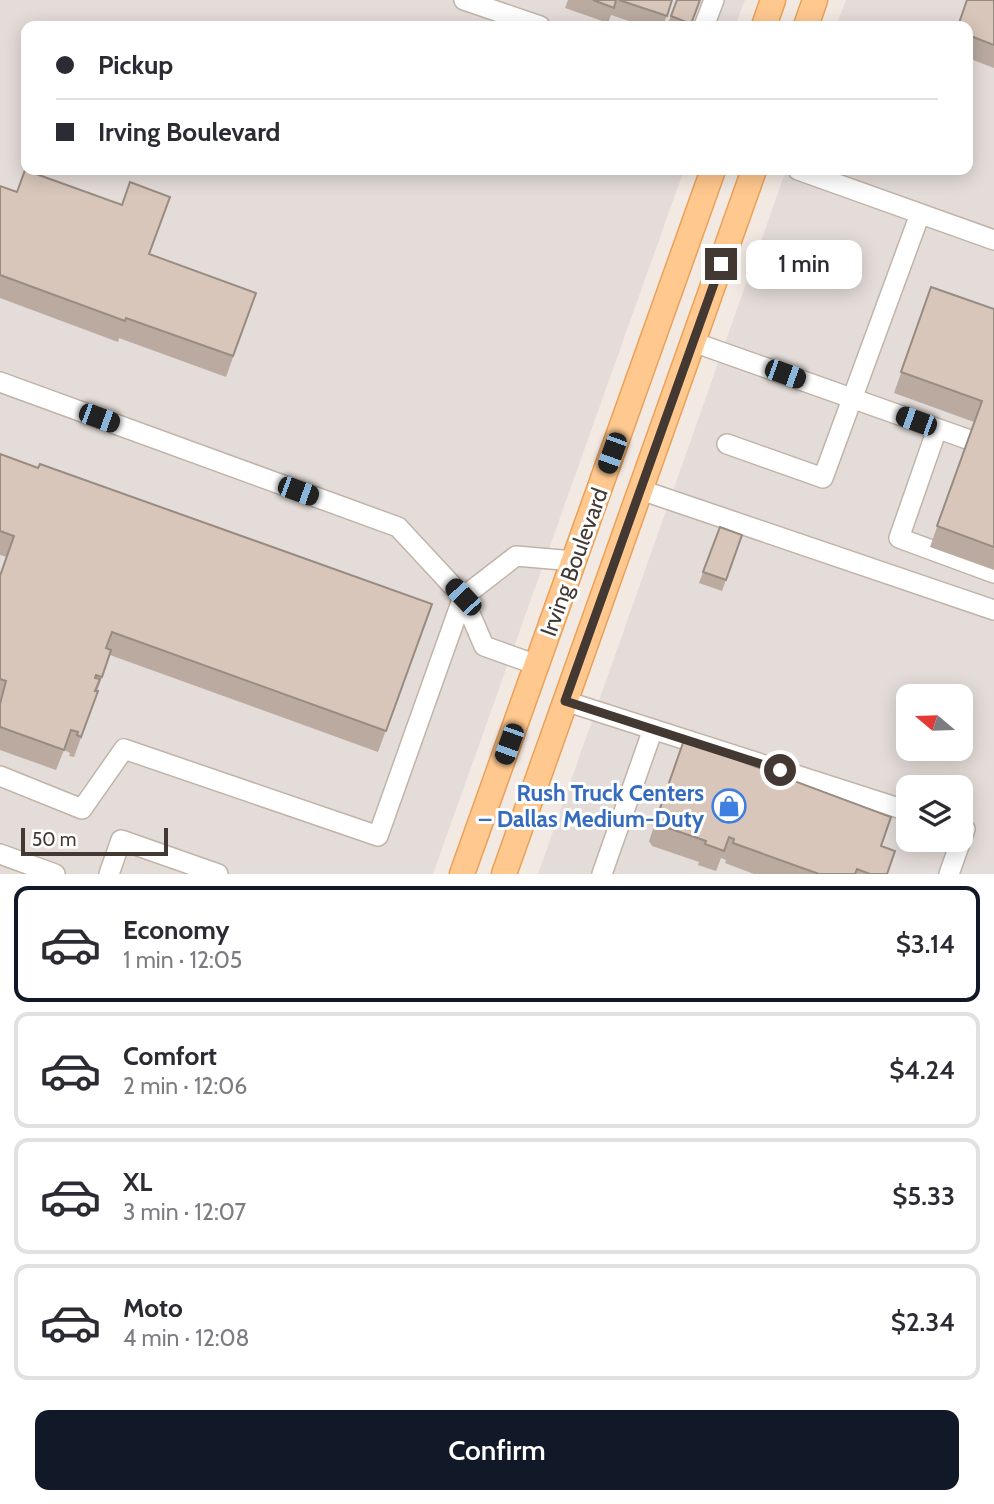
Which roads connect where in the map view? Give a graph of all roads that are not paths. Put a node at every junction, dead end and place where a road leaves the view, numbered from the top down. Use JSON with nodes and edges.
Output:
{"nodes":[{"id":1,"x":464,"y":0,"type":"edge"},
{"id":2,"x":714,"y":0,"type":"edge"},
{"id":3,"x":773,"y":0,"type":"edge"},
{"id":4,"x":815,"y":0,"type":"edge"},
{"id":5,"x":525,"y":21,"type":"edge"},
{"id":6,"x":706,"y":21,"type":"edge"},
{"id":7,"x":766,"y":21,"type":"edge"},
{"id":8,"x":808,"y":21,"type":"edge"},
{"id":9,"x":711,"y":175,"type":"edge"},
{"id":10,"x":752,"y":175,"type":"edge"},
{"id":11,"x":812,"y":175,"type":"edge"},
{"id":12,"x":920,"y":214,"type":"junction"},
{"id":13,"x":994,"y":240,"type":"edge"},
{"id":14,"x":693,"y":342,"type":"junction"},
{"id":15,"x":0,"y":382,"type":"edge"},
{"id":16,"x":853,"y":399,"type":"junction"},
{"id":17,"x":937,"y":429,"type":"junction"},
{"id":18,"x":967,"y":439,"type":"edge"},
{"id":19,"x":727,"y":444,"type":"dead end"},
{"id":20,"x":604,"y":477,"type":"junction"},
{"id":21,"x":640,"y":490,"type":"junction"},
{"id":22,"x":574,"y":561,"type":"junction"},
{"id":23,"x":994,"y":573,"type":"edge"},
{"id":24,"x":463,"y":597,"type":"junction"},
{"id":25,"x":994,"y":610,"type":"edge"},
{"id":26,"x":537,"y":665,"type":"junction"},
{"id":27,"x":574,"y":677,"type":"junction"},
{"id":28,"x":565,"y":701,"type":"junction"},
{"id":29,"x":653,"y":729,"type":"junction"},
{"id":30,"x":0,"y":775,"type":"edge"},
{"id":31,"x":896,"y":807,"type":"edge"},
{"id":32,"x":957,"y":852,"type":"edge"},
{"id":33,"x":0,"y":854,"type":"edge"},
{"id":34,"x":55,"y":874,"type":"edge"},
{"id":35,"x":109,"y":874,"type":"edge"},
{"id":36,"x":218,"y":874,"type":"edge"},
{"id":37,"x":462,"y":874,"type":"edge"},
{"id":38,"x":504,"y":874,"type":"edge"},
{"id":39,"x":602,"y":874,"type":"edge"},
{"id":40,"x":949,"y":874,"type":"edge"}],
"edges":[{"from":1,"to":5,"type":"street"},
{"from":2,"to":6,"type":"street"},
{"from":3,"to":7,"type":"main road"},
{"from":4,"to":8,"type":"main road"},
{"from":9,"to":20,"type":"main road","name":"Irving Boulevard"},
{"from":10,"to":14,"type":"main road","name":"Irving Boulevard"},
{"from":11,"to":12,"type":"street"},
{"from":12,"to":13,"type":"street"},
{"from":12,"to":16,"type":"street"},
{"from":14,"to":16,"type":"street"},
{"from":14,"to":21,"type":"main road","name":"Irving Boulevard"},
{"from":15,"to":24,"type":"street"},
{"from":16,"to":17,"type":"street"},
{"from":16,"to":19,"type":"street"},
{"from":17,"to":18,"type":"street"},
{"from":17,"to":23,"type":"street"},
{"from":20,"to":21,"type":"main road"},
{"from":20,"to":22,"type":"main road","name":"Irving Boulevard"},
{"from":21,"to":25,"type":"street"},
{"from":21,"to":27,"type":"main road","name":"Irving Boulevard"},
{"from":22,"to":24,"type":"street"},
{"from":22,"to":26,"type":"main road","name":"Irving Boulevard"},
{"from":24,"to":26,"type":"street"},
{"from":24,"to":30,"type":"street"},
{"from":26,"to":27,"type":"main road"},
{"from":26,"to":37,"type":"main road","name":"Irving Boulevard"},
{"from":27,"to":28,"type":"main road","name":"Irving Boulevard"},
{"from":28,"to":29,"type":"street"},
{"from":28,"to":38,"type":"main road","name":"Irving Boulevard"},
{"from":29,"to":31,"type":"street"},
{"from":29,"to":39,"type":"street"},
{"from":32,"to":40,"type":"street"},
{"from":33,"to":34,"type":"street"},
{"from":35,"to":36,"type":"street"}]}
